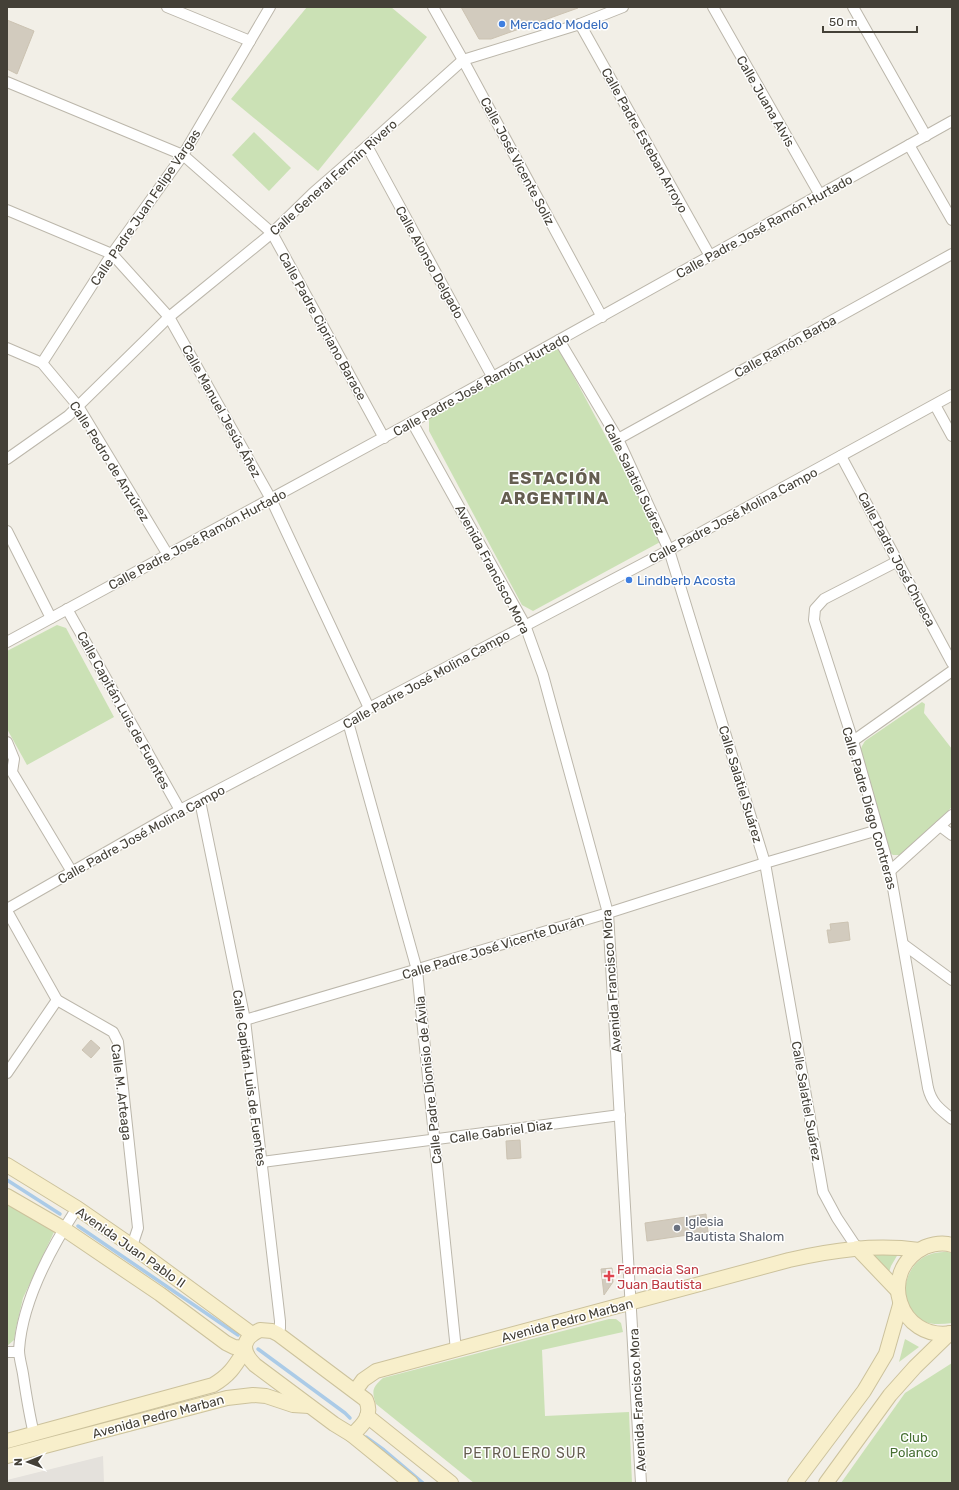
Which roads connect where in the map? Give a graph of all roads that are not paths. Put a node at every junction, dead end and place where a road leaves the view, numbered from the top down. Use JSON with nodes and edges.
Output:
{"nodes":[{"id":1,"x":167,"y":7,"type":"edge"},
{"id":2,"x":270,"y":7,"type":"edge"},
{"id":3,"x":433,"y":7,"type":"edge"},
{"id":4,"x":623,"y":7,"type":"edge"},
{"id":5,"x":713,"y":7,"type":"edge"},
{"id":6,"x":853,"y":7,"type":"edge"},
{"id":7,"x":580,"y":24,"type":"junction"},
{"id":8,"x":250,"y":40,"type":"junction"},
{"id":9,"x":463,"y":60,"type":"junction"},
{"id":10,"x":7,"y":82,"type":"edge"},
{"id":11,"x":952,"y":121,"type":"edge"},
{"id":12,"x":926,"y":136,"type":"junction"},
{"id":13,"x":909,"y":145,"type":"junction"},
{"id":14,"x":367,"y":146,"type":"junction"},
{"id":15,"x":183,"y":155,"type":"junction"},
{"id":16,"x":820,"y":194,"type":"junction"},
{"id":17,"x":7,"y":210,"type":"edge"},
{"id":18,"x":952,"y":220,"type":"edge"},
{"id":19,"x":272,"y":234,"type":"junction"},
{"id":20,"x":112,"y":254,"type":"junction"},
{"id":21,"x":952,"y":254,"type":"edge"},
{"id":22,"x":710,"y":256,"type":"junction"},
{"id":23,"x":169,"y":317,"type":"junction"},
{"id":24,"x":602,"y":317,"type":"junction"},
{"id":25,"x":559,"y":340,"type":"junction"},
{"id":26,"x":7,"y":348,"type":"edge"},
{"id":27,"x":42,"y":363,"type":"junction"},
{"id":28,"x":493,"y":378,"type":"junction"},
{"id":29,"x":952,"y":395,"type":"edge"},
{"id":30,"x":935,"y":405,"type":"junction"},
{"id":31,"x":78,"y":406,"type":"junction"},
{"id":32,"x":412,"y":422,"type":"junction"},
{"id":33,"x":952,"y":436,"type":"edge"},
{"id":34,"x":384,"y":438,"type":"junction"},
{"id":35,"x":618,"y":439,"type":"junction"},
{"id":36,"x":841,"y":456,"type":"junction"},
{"id":37,"x":7,"y":459,"type":"edge"},
{"id":38,"x":271,"y":499,"type":"junction"},
{"id":39,"x":7,"y":531,"type":"edge"},
{"id":40,"x":669,"y":550,"type":"junction"},
{"id":41,"x":168,"y":555,"type":"junction"},
{"id":42,"x":898,"y":561,"type":"junction"},
{"id":43,"x":67,"y":609,"type":"junction"},
{"id":44,"x":51,"y":618,"type":"junction"},
{"id":45,"x":525,"y":625,"type":"junction"},
{"id":46,"x":7,"y":642,"type":"edge"},
{"id":47,"x":952,"y":663,"type":"edge"},
{"id":48,"x":952,"y":671,"type":"edge"},
{"id":49,"x":369,"y":708,"type":"junction"},
{"id":50,"x":348,"y":722,"type":"junction"},
{"id":51,"x":853,"y":741,"type":"junction"},
{"id":52,"x":7,"y":742,"type":"edge"},
{"id":53,"x":10,"y":774,"type":"edge"},
{"id":54,"x":200,"y":801,"type":"junction"},
{"id":55,"x":180,"y":810,"type":"junction"},
{"id":56,"x":952,"y":815,"type":"edge"},
{"id":57,"x":940,"y":826,"type":"junction"},
{"id":58,"x":878,"y":830,"type":"junction"},
{"id":59,"x":952,"y":835,"type":"edge"},
{"id":60,"x":765,"y":863,"type":"junction"},
{"id":61,"x":890,"y":871,"type":"junction"},
{"id":62,"x":72,"y":872,"type":"junction"},
{"id":63,"x":7,"y":910,"type":"edge"},
{"id":64,"x":608,"y":913,"type":"junction"},
{"id":65,"x":903,"y":944,"type":"junction"},
{"id":66,"x":417,"y":970,"type":"junction"},
{"id":67,"x":952,"y":980,"type":"edge"},
{"id":68,"x":57,"y":1000,"type":"junction"},
{"id":69,"x":245,"y":1020,"type":"junction"},
{"id":70,"x":7,"y":1073,"type":"edge"},
{"id":71,"x":620,"y":1116,"type":"junction"},
{"id":72,"x":952,"y":1119,"type":"edge"},
{"id":73,"x":434,"y":1140,"type":"junction"},
{"id":74,"x":262,"y":1162,"type":"junction"},
{"id":75,"x":7,"y":1165,"type":"edge"},
{"id":76,"x":7,"y":1196,"type":"edge"},
{"id":77,"x":77,"y":1208,"type":"junction"},
{"id":78,"x":64,"y":1229,"type":"junction"},
{"id":79,"x":951,"y":1244,"type":"edge"},
{"id":80,"x":132,"y":1246,"type":"junction"},
{"id":81,"x":857,"y":1248,"type":"junction"},
{"id":82,"x":919,"y":1250,"type":"junction"},
{"id":83,"x":898,"y":1290,"type":"junction"},
{"id":84,"x":631,"y":1302,"type":"junction"},
{"id":85,"x":900,"y":1304,"type":"junction"},
{"id":86,"x":951,"y":1333,"type":"edge"},
{"id":87,"x":252,"y":1334,"type":"junction"},
{"id":88,"x":278,"y":1334,"type":"junction"},
{"id":89,"x":245,"y":1349,"type":"junction"},
{"id":90,"x":456,"y":1350,"type":"junction"},
{"id":91,"x":7,"y":1352,"type":"edge"},
{"id":92,"x":19,"y":1352,"type":"junction"},
{"id":93,"x":355,"y":1391,"type":"junction"},
{"id":94,"x":309,"y":1406,"type":"junction"},
{"id":95,"x":367,"y":1416,"type":"junction"},
{"id":96,"x":34,"y":1434,"type":"junction"},
{"id":97,"x":352,"y":1435,"type":"junction"},
{"id":98,"x":7,"y":1441,"type":"edge"},
{"id":99,"x":7,"y":1456,"type":"edge"},
{"id":100,"x":411,"y":1483,"type":"edge"},
{"id":101,"x":451,"y":1483,"type":"edge"},
{"id":102,"x":641,"y":1483,"type":"edge"},
{"id":103,"x":794,"y":1483,"type":"edge"},
{"id":104,"x":826,"y":1483,"type":"edge"}],
"edges":[{"from":1,"to":8,"type":"street"},
{"from":2,"to":8,"type":"street","name":"Calle Padre Juan Felipe Vargas"},
{"from":3,"to":9,"type":"street","name":"Calle José Vicente Soliz"},
{"from":4,"to":7,"type":"street","name":"Calle General Fermín Rivero"},
{"from":5,"to":16,"type":"street","name":"Calle Juana Alvis"},
{"from":6,"to":12,"type":"street"},
{"from":7,"to":9,"type":"street","name":"Calle General Fermín Rivero"},
{"from":7,"to":22,"type":"street","name":"Calle Padre Esteban Arroyo"},
{"from":8,"to":15,"type":"street","name":"Calle Padre Juan Felipe Vargas"},
{"from":9,"to":14,"type":"street","name":"Calle General Fermín Rivero"},
{"from":9,"to":24,"type":"street","name":"Calle José Vicente Soliz"},
{"from":10,"to":15,"type":"street","name":"Calle Padre Cipriano Barace"},
{"from":11,"to":12,"type":"street","name":"Calle Padre José Ramón Hurtado"},
{"from":12,"to":13,"type":"street","name":"Calle Padre José Ramón Hurtado"},
{"from":13,"to":16,"type":"street","name":"Calle Padre José Ramón Hurtado"},
{"from":13,"to":18,"type":"street"},
{"from":14,"to":19,"type":"street","name":"Calle General Fermín Rivero"},
{"from":14,"to":28,"type":"street","name":"Calle Alonso Delgado"},
{"from":15,"to":19,"type":"street","name":"Calle Padre Cipriano Barace"},
{"from":15,"to":20,"type":"street","name":"Calle Padre Juan Felipe Vargas"},
{"from":16,"to":22,"type":"street","name":"Calle Padre José Ramón Hurtado"},
{"from":17,"to":20,"type":"street","name":"Calle Manuel Jesús Áñez"},
{"from":19,"to":23,"type":"street","name":"Calle General Fermín Rivero"},
{"from":19,"to":34,"type":"street","name":"Calle Padre Cipriano Barace"},
{"from":20,"to":23,"type":"street","name":"Calle Manuel Jesús Áñez"},
{"from":20,"to":27,"type":"street","name":"Calle Padre Juan Felipe Vargas"},
{"from":21,"to":35,"type":"street","name":"Calle Ramón Barba"},
{"from":22,"to":24,"type":"street","name":"Calle Padre José Ramón Hurtado"},
{"from":23,"to":31,"type":"street","name":"Calle General Fermín Rivero"},
{"from":23,"to":38,"type":"street","name":"Calle Manuel Jesús Áñez"},
{"from":24,"to":25,"type":"street","name":"Calle Padre José Ramón Hurtado"},
{"from":25,"to":28,"type":"street","name":"Calle Padre José Ramón Hurtado"},
{"from":25,"to":35,"type":"street","name":"Calle Salatiel Suárez"},
{"from":26,"to":27,"type":"street","name":"Calle Pedro de Anzúrez"},
{"from":27,"to":31,"type":"street","name":"Calle Pedro de Anzúrez"},
{"from":28,"to":32,"type":"street","name":"Calle Padre José Ramón Hurtado"},
{"from":29,"to":30,"type":"street","name":"Calle Padre José Molina Campo"},
{"from":30,"to":33,"type":"street"},
{"from":30,"to":36,"type":"street","name":"Calle Padre José Molina Campo"},
{"from":31,"to":37,"type":"street","name":"Calle General Fermín Rivero"},
{"from":31,"to":41,"type":"street","name":"Calle Pedro de Anzúrez"},
{"from":32,"to":34,"type":"street","name":"Calle Padre José Ramón Hurtado"},
{"from":32,"to":45,"type":"street","name":"Avenida Francisco Mora"},
{"from":34,"to":38,"type":"street","name":"Calle Padre José Ramón Hurtado"},
{"from":35,"to":40,"type":"street","name":"Calle Salatiel Suárez"},
{"from":36,"to":40,"type":"street","name":"Calle Padre José Molina Campo"},
{"from":36,"to":42,"type":"street","name":"Calle Padre José Chueca"},
{"from":38,"to":41,"type":"street","name":"Calle Padre José Ramón Hurtado"},
{"from":38,"to":49,"type":"street","name":"Calle Manuel Jesús Áñez"},
{"from":39,"to":44,"type":"street"},
{"from":40,"to":45,"type":"street","name":"Calle Padre José Molina Campo"},
{"from":40,"to":60,"type":"street","name":"Calle Salatiel Suárez"},
{"from":41,"to":43,"type":"street","name":"Calle Padre José Ramón Hurtado"},
{"from":42,"to":47,"type":"street","name":"Calle Padre José Chueca"},
{"from":42,"to":51,"type":"street","name":"Calle Padre Diego Contreras"},
{"from":43,"to":44,"type":"street","name":"Calle Padre José Ramón Hurtado"},
{"from":43,"to":55,"type":"street","name":"Calle Capitán Luis de Fuentes"},
{"from":44,"to":46,"type":"street","name":"Calle Padre José Ramón Hurtado"},
{"from":45,"to":49,"type":"street","name":"Calle Padre José Molina Campo"},
{"from":45,"to":64,"type":"street","name":"Avenida Francisco Mora"},
{"from":48,"to":51,"type":"street"},
{"from":49,"to":50,"type":"street","name":"Calle Padre José Molina Campo"},
{"from":50,"to":54,"type":"street","name":"Calle Padre José Molina Campo"},
{"from":50,"to":66,"type":"street","name":"Calle Padre Dionisio de Ávila"},
{"from":51,"to":58,"type":"street","name":"Calle Padre Diego Contreras"},
{"from":52,"to":53,"type":"street"},
{"from":53,"to":62,"type":"street"},
{"from":54,"to":55,"type":"street","name":"Calle Padre José Molina Campo"},
{"from":54,"to":69,"type":"street","name":"Calle Capitán Luis de Fuentes"},
{"from":55,"to":62,"type":"street","name":"Calle Padre José Molina Campo"},
{"from":56,"to":57,"type":"street"},
{"from":57,"to":59,"type":"street"},
{"from":57,"to":61,"type":"street"},
{"from":58,"to":60,"type":"street","name":"Calle Padre José Vicente Durán"},
{"from":58,"to":61,"type":"street","name":"Calle Padre Diego Contreras"},
{"from":60,"to":64,"type":"street","name":"Calle Padre José Vicente Durán"},
{"from":60,"to":81,"type":"street","name":"Calle Salatiel Suárez"},
{"from":61,"to":65,"type":"street","name":"Calle Padre Diego Contreras"},
{"from":62,"to":63,"type":"street","name":"Calle Padre José Molina Campo"},
{"from":63,"to":68,"type":"street"},
{"from":64,"to":66,"type":"street","name":"Calle Padre José Vicente Durán"},
{"from":64,"to":71,"type":"street","name":"Avenida Francisco Mora"},
{"from":65,"to":67,"type":"street"},
{"from":65,"to":72,"type":"street","name":"Calle Padre Diego Contreras"},
{"from":66,"to":69,"type":"street","name":"Calle Padre José Vicente Durán"},
{"from":66,"to":73,"type":"street","name":"Calle Padre Dionisio de Ávila"},
{"from":68,"to":70,"type":"street"},
{"from":68,"to":80,"type":"street","name":"Calle M. Arteaga"},
{"from":69,"to":74,"type":"street","name":"Calle Capitán Luis de Fuentes"},
{"from":71,"to":73,"type":"street","name":"Calle Gabriel Diaz"},
{"from":71,"to":84,"type":"street","name":"Avenida Francisco Mora"},
{"from":73,"to":74,"type":"street","name":"Calle Gabriel Diaz"},
{"from":73,"to":90,"type":"street","name":"Calle Padre Dionisio de Ávila"},
{"from":74,"to":88,"type":"street","name":"Calle Capitán Luis de Fuentes"},
{"from":75,"to":77,"type":"street","name":"Avenida Juan Pablo II"},
{"from":76,"to":78,"type":"street","name":"Avenida Juan Pablo II"},
{"from":77,"to":78,"type":"street"},
{"from":77,"to":80,"type":"street","name":"Avenida Juan Pablo II"},
{"from":78,"to":89,"type":"street","name":"Avenida Juan Pablo II"},
{"from":78,"to":92,"type":"street"},
{"from":79,"to":82,"type":"street"},
{"from":80,"to":87,"type":"street","name":"Avenida Juan Pablo II"},
{"from":81,"to":82,"type":"street","name":"Avenida Pedro Marban"},
{"from":81,"to":83,"type":"street"},
{"from":81,"to":84,"type":"street","name":"Avenida Pedro Marban"},
{"from":82,"to":83,"type":"street"},
{"from":83,"to":85,"type":"street"},
{"from":84,"to":90,"type":"street","name":"Avenida Pedro Marban"},
{"from":84,"to":102,"type":"street","name":"Avenida Francisco Mora"},
{"from":85,"to":86,"type":"street"},
{"from":85,"to":103,"type":"street"},
{"from":86,"to":104,"type":"street"},
{"from":87,"to":88,"type":"street"},
{"from":87,"to":89,"type":"street","name":"Avenida Pedro Marban"},
{"from":88,"to":93,"type":"street"},
{"from":89,"to":94,"type":"street"},
{"from":89,"to":96,"type":"street","name":"Avenida Pedro Marban"},
{"from":90,"to":93,"type":"street","name":"Avenida Pedro Marban"},
{"from":91,"to":92,"type":"street"},
{"from":92,"to":96,"type":"street"},
{"from":93,"to":95,"type":"street"},
{"from":94,"to":97,"type":"street"},
{"from":94,"to":99,"type":"street","name":"Avenida Pedro Marban"},
{"from":95,"to":97,"type":"street"},
{"from":95,"to":101,"type":"street"},
{"from":96,"to":98,"type":"street","name":"Avenida Pedro Marban"},
{"from":97,"to":100,"type":"street"}]}
